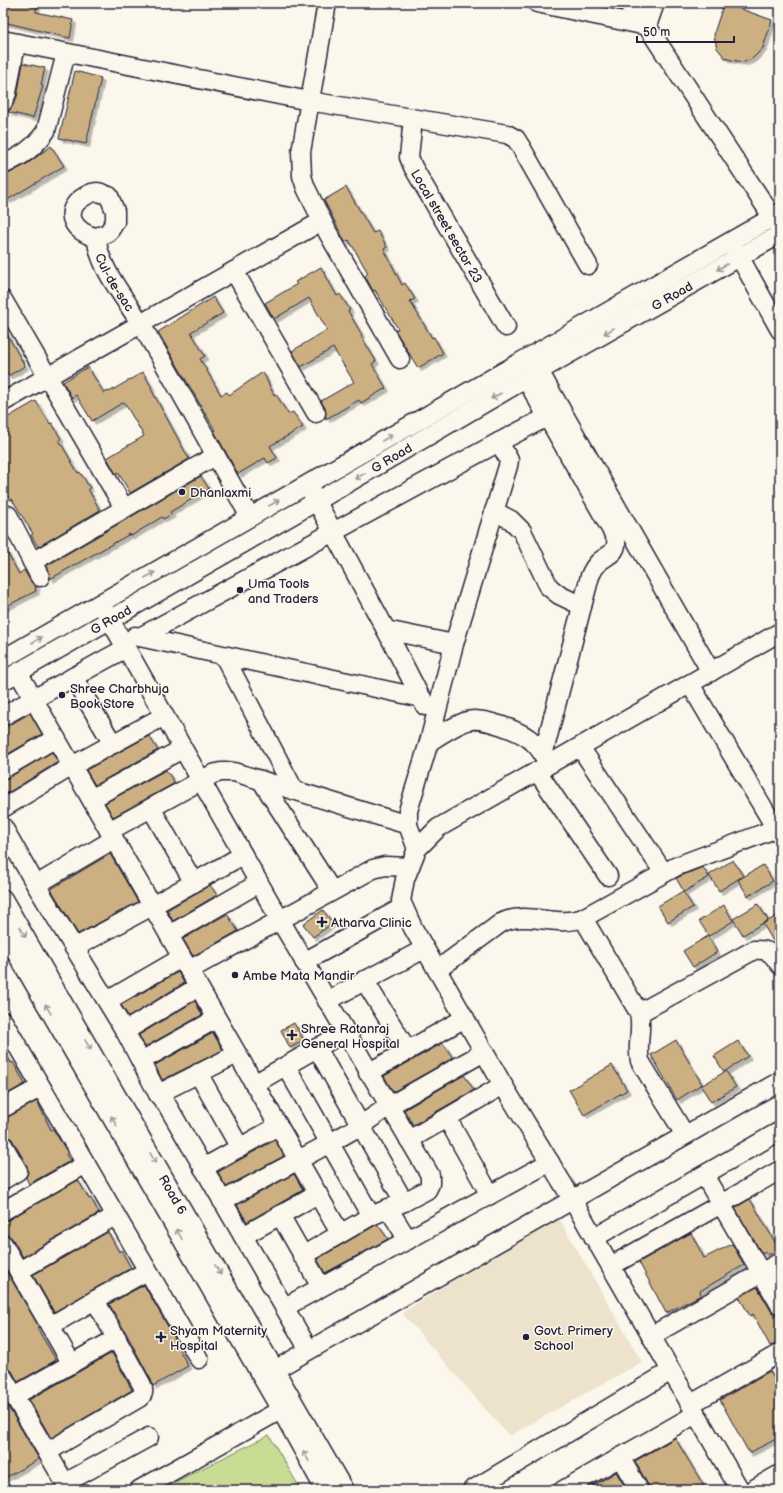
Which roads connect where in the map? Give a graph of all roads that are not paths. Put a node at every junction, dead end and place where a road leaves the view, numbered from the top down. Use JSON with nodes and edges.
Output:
{"nodes":[{"id":1,"x":327,"y":3,"type":"edge"},
{"id":2,"x":537,"y":3,"type":"edge"},
{"id":3,"x":628,"y":3,"type":"edge"},
{"id":4,"x":655,"y":3,"type":"edge"},
{"id":5,"x":647,"y":26,"type":"junction"},
{"id":6,"x":9,"y":42,"type":"edge"},
{"id":7,"x":66,"y":53,"type":"junction"},
{"id":8,"x":3,"y":101,"type":"edge"},
{"id":9,"x":309,"y":101,"type":"junction"},
{"id":10,"x":413,"y":119,"type":"junction"},
{"id":11,"x":3,"y":165,"type":"edge"},
{"id":12,"x":778,"y":220,"type":"edge"},
{"id":13,"x":322,"y":221,"type":"junction"},
{"id":14,"x":780,"y":234,"type":"edge"},
{"id":15,"x":96,"y":237,"type":"dead end"},
{"id":16,"x":734,"y":249,"type":"junction"},
{"id":17,"x":588,"y":265,"type":"dead end"},
{"id":18,"x":234,"y":271,"type":"junction"},
{"id":19,"x":3,"y":300,"type":"edge"},
{"id":20,"x":140,"y":323,"type":"junction"},
{"id":21,"x":506,"y":326,"type":"dead end"},
{"id":22,"x":780,"y":330,"type":"edge"},
{"id":23,"x":400,"y":359,"type":"dead end"},
{"id":24,"x":532,"y":375,"type":"junction"},
{"id":25,"x":47,"y":376,"type":"junction"},
{"id":26,"x":3,"y":402,"type":"edge"},
{"id":27,"x":316,"y":413,"type":"dead end"},
{"id":28,"x":547,"y":417,"type":"junction"},
{"id":29,"x":499,"y":442,"type":"junction"},
{"id":30,"x":215,"y":456,"type":"junction"},
{"id":31,"x":308,"y":484,"type":"junction"},
{"id":32,"x":317,"y":501,"type":"junction"},
{"id":33,"x":124,"y":508,"type":"junction"},
{"id":34,"x":494,"y":511,"type":"junction"},
{"id":35,"x":5,"y":514,"type":"edge"},
{"id":36,"x":250,"y":517,"type":"junction"},
{"id":37,"x":334,"y":533,"type":"junction"},
{"id":38,"x":100,"y":603,"type":"junction"},
{"id":39,"x":582,"y":606,"type":"junction"},
{"id":40,"x":386,"y":630,"type":"junction"},
{"id":41,"x":780,"y":632,"type":"edge"},
{"id":42,"x":123,"y":634,"type":"junction"},
{"id":43,"x":454,"y":644,"type":"junction"},
{"id":44,"x":224,"y":656,"type":"junction"},
{"id":45,"x":3,"y":659,"type":"edge"},
{"id":46,"x":712,"y":672,"type":"junction"},
{"id":47,"x":10,"y":676,"type":"edge"},
{"id":48,"x":73,"y":677,"type":"junction"},
{"id":49,"x":690,"y":684,"type":"junction"},
{"id":50,"x":422,"y":698,"type":"junction"},
{"id":51,"x":33,"y":700,"type":"junction"},
{"id":52,"x":3,"y":716,"type":"edge"},
{"id":53,"x":164,"y":716,"type":"junction"},
{"id":54,"x":434,"y":722,"type":"junction"},
{"id":55,"x":56,"y":738,"type":"junction"},
{"id":56,"x":429,"y":742,"type":"junction"},
{"id":57,"x":113,"y":744,"type":"junction"},
{"id":58,"x":580,"y":747,"type":"junction"},
{"id":59,"x":182,"y":749,"type":"junction"},
{"id":60,"x":544,"y":763,"type":"junction"},
{"id":61,"x":72,"y":766,"type":"junction"},
{"id":62,"x":3,"y":769,"type":"edge"},
{"id":63,"x":261,"y":780,"type":"junction"},
{"id":64,"x":201,"y":781,"type":"junction"},
{"id":65,"x":294,"y":790,"type":"junction"},
{"id":66,"x":91,"y":799,"type":"junction"},
{"id":67,"x":3,"y":808,"type":"edge"},
{"id":68,"x":151,"y":808,"type":"junction"},
{"id":69,"x":408,"y":825,"type":"junction"},
{"id":70,"x":3,"y":827,"type":"edge"},
{"id":71,"x":778,"y":828,"type":"edge"},
{"id":72,"x":111,"y":835,"type":"junction"},
{"id":73,"x":417,"y":849,"type":"junction"},
{"id":74,"x":243,"y":855,"type":"junction"},
{"id":75,"x":410,"y":867,"type":"junction"},
{"id":76,"x":664,"y":873,"type":"junction"},
{"id":77,"x":608,"y":876,"type":"dead end"},
{"id":78,"x":194,"y":883,"type":"junction"},
{"id":79,"x":259,"y":883,"type":"junction"},
{"id":80,"x":36,"y":885,"type":"junction"},
{"id":81,"x":332,"y":891,"type":"junction"},
{"id":82,"x":3,"y":899,"type":"edge"},
{"id":83,"x":152,"y":906,"type":"junction"},
{"id":84,"x":404,"y":906,"type":"junction"},
{"id":85,"x":583,"y":918,"type":"junction"},
{"id":86,"x":280,"y":920,"type":"junction"},
{"id":87,"x":3,"y":930,"type":"edge"},
{"id":88,"x":169,"y":935,"type":"junction"},
{"id":89,"x":74,"y":948,"type":"junction"},
{"id":90,"x":424,"y":949,"type":"junction"},
{"id":91,"x":304,"y":962,"type":"junction"},
{"id":92,"x":185,"y":964,"type":"junction"},
{"id":93,"x":780,"y":965,"type":"edge"},
{"id":94,"x":437,"y":970,"type":"junction"},
{"id":95,"x":364,"y":980,"type":"junction"},
{"id":96,"x":198,"y":987,"type":"junction"},
{"id":97,"x":107,"y":1001,"type":"junction"},
{"id":98,"x":327,"y":1001,"type":"junction"},
{"id":99,"x":639,"y":1013,"type":"junction"},
{"id":100,"x":465,"y":1018,"type":"junction"},
{"id":101,"x":216,"y":1019,"type":"junction"},
{"id":102,"x":3,"y":1022,"type":"edge"},
{"id":103,"x":125,"y":1031,"type":"junction"},
{"id":104,"x":345,"y":1032,"type":"junction"},
{"id":105,"x":317,"y":1048,"type":"junction"},
{"id":106,"x":408,"y":1051,"type":"junction"},
{"id":107,"x":484,"y":1052,"type":"junction"},
{"id":108,"x":237,"y":1054,"type":"junction"},
{"id":109,"x":141,"y":1061,"type":"junction"},
{"id":110,"x":286,"y":1066,"type":"junction"},
{"id":111,"x":198,"y":1073,"type":"junction"},
{"id":112,"x":368,"y":1073,"type":"junction"},
{"id":113,"x":780,"y":1081,"type":"edge"},
{"id":114,"x":254,"y":1084,"type":"junction"},
{"id":115,"x":503,"y":1085,"type":"junction"},
{"id":116,"x":41,"y":1087,"type":"junction"},
{"id":117,"x":158,"y":1094,"type":"junction"},
{"id":118,"x":389,"y":1106,"type":"junction"},
{"id":119,"x":3,"y":1108,"type":"edge"},
{"id":120,"x":447,"y":1118,"type":"junction"},
{"id":121,"x":278,"y":1126,"type":"junction"},
{"id":122,"x":360,"y":1126,"type":"junction"},
{"id":123,"x":780,"y":1131,"type":"edge"},
{"id":124,"x":685,"y":1135,"type":"junction"},
{"id":125,"x":409,"y":1140,"type":"junction"},
{"id":126,"x":330,"y":1143,"type":"junction"},
{"id":127,"x":3,"y":1145,"type":"edge"},
{"id":128,"x":240,"y":1148,"type":"junction"},
{"id":129,"x":298,"y":1160,"type":"junction"},
{"id":130,"x":550,"y":1162,"type":"junction"},
{"id":131,"x":86,"y":1164,"type":"junction"},
{"id":132,"x":203,"y":1168,"type":"junction"},
{"id":133,"x":780,"y":1170,"type":"edge"},
{"id":134,"x":704,"y":1175,"type":"junction"},
{"id":135,"x":11,"y":1176,"type":"edge"},
{"id":136,"x":318,"y":1194,"type":"junction"},
{"id":137,"x":32,"y":1195,"type":"junction"},
{"id":138,"x":490,"y":1195,"type":"junction"},
{"id":139,"x":572,"y":1199,"type":"junction"},
{"id":140,"x":222,"y":1201,"type":"junction"},
{"id":141,"x":404,"y":1202,"type":"junction"},
{"id":142,"x":721,"y":1204,"type":"junction"},
{"id":143,"x":388,"y":1208,"type":"junction"},
{"id":144,"x":3,"y":1211,"type":"edge"},
{"id":145,"x":280,"y":1215,"type":"junction"},
{"id":146,"x":115,"y":1216,"type":"junction"},
{"id":147,"x":371,"y":1216,"type":"junction"},
{"id":148,"x":340,"y":1233,"type":"junction"},
{"id":149,"x":243,"y":1236,"type":"junction"},
{"id":150,"x":594,"y":1238,"type":"junction"},
{"id":151,"x":408,"y":1240,"type":"junction"},
{"id":152,"x":3,"y":1244,"type":"edge"},
{"id":153,"x":302,"y":1256,"type":"junction"},
{"id":154,"x":780,"y":1262,"type":"edge"},
{"id":155,"x":611,"y":1266,"type":"junction"},
{"id":156,"x":19,"y":1271,"type":"junction"},
{"id":157,"x":147,"y":1271,"type":"junction"},
{"id":158,"x":761,"y":1273,"type":"junction"},
{"id":159,"x":321,"y":1287,"type":"junction"},
{"id":160,"x":95,"y":1300,"type":"junction"},
{"id":161,"x":780,"y":1305,"type":"edge"},
{"id":162,"x":285,"y":1307,"type":"junction"},
{"id":163,"x":50,"y":1326,"type":"junction"},
{"id":164,"x":651,"y":1336,"type":"junction"},
{"id":165,"x":117,"y":1338,"type":"junction"},
{"id":166,"x":309,"y":1350,"type":"junction"},
{"id":167,"x":780,"y":1353,"type":"edge"},
{"id":168,"x":199,"y":1359,"type":"dead end"},
{"id":169,"x":72,"y":1364,"type":"junction"},
{"id":170,"x":671,"y":1371,"type":"junction"},
{"id":171,"x":268,"y":1373,"type":"junction"},
{"id":172,"x":3,"y":1377,"type":"edge"},
{"id":173,"x":14,"y":1396,"type":"junction"},
{"id":174,"x":288,"y":1406,"type":"junction"},
{"id":175,"x":693,"y":1409,"type":"junction"},
{"id":176,"x":149,"y":1437,"type":"dead end"},
{"id":177,"x":47,"y":1452,"type":"junction"},
{"id":178,"x":620,"y":1457,"type":"junction"},
{"id":179,"x":780,"y":1474,"type":"edge"},
{"id":180,"x":67,"y":1486,"type":"edge"},
{"id":181,"x":138,"y":1490,"type":"edge"},
{"id":182,"x":324,"y":1490,"type":"edge"},
{"id":183,"x":344,"y":1490,"type":"edge"},
{"id":184,"x":472,"y":1490,"type":"edge"},
{"id":185,"x":563,"y":1490,"type":"edge"},
{"id":186,"x":640,"y":1490,"type":"edge"},
{"id":187,"x":740,"y":1490,"type":"edge"},
{"id":188,"x":752,"y":1490,"type":"edge"}],
"edges":[{"from":1,"to":9,"type":"street"},
{"from":2,"to":5,"type":"street"},
{"from":3,"to":5,"type":"street"},
{"from":4,"to":5,"type":"street"},
{"from":5,"to":12,"type":"street"},
{"from":6,"to":7,"type":"street"},
{"from":6,"to":8,"type":"street"},
{"from":7,"to":9,"type":"street"},
{"from":7,"to":11,"type":"street"},
{"from":9,"to":10,"type":"street"},
{"from":9,"to":13,"type":"street"},
{"from":10,"to":17,"type":"street"},
{"from":10,"to":21,"type":"street","name":"Local street sector 23"},
{"from":12,"to":16,"type":"street","name":"G Road"},
{"from":13,"to":18,"type":"street"},
{"from":13,"to":23,"type":"street"},
{"from":14,"to":16,"type":"street","name":"G Road"},
{"from":15,"to":20,"type":"street","name":"Cul-de-sac"},
{"from":16,"to":22,"type":"street"},
{"from":16,"to":24,"type":"street","name":"G Road","one_way":true},
{"from":31,"to":16,"type":"street","name":"G Road","one_way":true},
{"from":18,"to":20,"type":"street"},
{"from":18,"to":27,"type":"street"},
{"from":19,"to":25,"type":"street"},
{"from":20,"to":25,"type":"street"},
{"from":20,"to":30,"type":"street","name":"Cul-de-sac"},
{"from":24,"to":28,"type":"street"},
{"from":24,"to":32,"type":"street","name":"G Road","one_way":true},
{"from":24,"to":46,"type":"street"},
{"from":25,"to":26,"type":"street"},
{"from":25,"to":33,"type":"street"},
{"from":28,"to":29,"type":"street"},
{"from":28,"to":39,"type":"street"},
{"from":29,"to":34,"type":"street"},
{"from":29,"to":37,"type":"street"},
{"from":30,"to":33,"type":"street"},
{"from":30,"to":36,"type":"street","name":"Cul-de-sac"},
{"from":31,"to":32,"type":"street"},
{"from":36,"to":31,"type":"street","name":"G Road","one_way":true},
{"from":32,"to":37,"type":"street"},
{"from":32,"to":42,"type":"street","name":"G Road"},
{"from":33,"to":35,"type":"street"},
{"from":34,"to":39,"type":"street"},
{"from":34,"to":43,"type":"street"},
{"from":38,"to":36,"type":"street","name":"G Road","one_way":true},
{"from":37,"to":40,"type":"street"},
{"from":37,"to":42,"type":"street"},
{"from":38,"to":42,"type":"street"},
{"from":45,"to":38,"type":"street","name":"G Road","one_way":true},
{"from":39,"to":60,"type":"street"},
{"from":40,"to":43,"type":"street"},
{"from":40,"to":50,"type":"street"},
{"from":41,"to":46,"type":"street"},
{"from":42,"to":44,"type":"street"},
{"from":42,"to":47,"type":"street","name":"G Road"},
{"from":42,"to":48,"type":"street"},
{"from":42,"to":53,"type":"street"},
{"from":43,"to":54,"type":"street"},
{"from":44,"to":50,"type":"street"},
{"from":44,"to":65,"type":"street"},
{"from":46,"to":49,"type":"street"},
{"from":47,"to":51,"type":"street"},
{"from":48,"to":51,"type":"street"},
{"from":48,"to":57,"type":"street"},
{"from":49,"to":58,"type":"street"},
{"from":49,"to":71,"type":"street"},
{"from":50,"to":54,"type":"street"},
{"from":51,"to":52,"type":"street"},
{"from":51,"to":55,"type":"street"},
{"from":53,"to":57,"type":"street"},
{"from":53,"to":59,"type":"street"},
{"from":54,"to":56,"type":"street"},
{"from":55,"to":61,"type":"street"},
{"from":55,"to":62,"type":"street"},
{"from":56,"to":60,"type":"street"},
{"from":56,"to":69,"type":"street"},
{"from":57,"to":61,"type":"street"},
{"from":58,"to":60,"type":"street"},
{"from":58,"to":76,"type":"street"},
{"from":59,"to":64,"type":"street"},
{"from":59,"to":66,"type":"street"},
{"from":60,"to":73,"type":"street"},
{"from":60,"to":77,"type":"street"},
{"from":61,"to":66,"type":"street"},
{"from":61,"to":67,"type":"street"},
{"from":63,"to":64,"type":"street"},
{"from":63,"to":65,"type":"street"},
{"from":63,"to":81,"type":"street"},
{"from":64,"to":68,"type":"street"},
{"from":64,"to":74,"type":"street"},
{"from":65,"to":69,"type":"street"},
{"from":66,"to":72,"type":"street"},
{"from":68,"to":72,"type":"street"},
{"from":68,"to":78,"type":"street"},
{"from":69,"to":73,"type":"street"},
{"from":70,"to":80,"type":"street"},
{"from":71,"to":76,"type":"street"},
{"from":72,"to":80,"type":"street"},
{"from":72,"to":83,"type":"street"},
{"from":73,"to":75,"type":"street"},
{"from":74,"to":78,"type":"street"},
{"from":74,"to":79,"type":"street"},
{"from":75,"to":81,"type":"street"},
{"from":75,"to":84,"type":"street"},
{"from":76,"to":85,"type":"street"},
{"from":78,"to":83,"type":"street"},
{"from":79,"to":86,"type":"street"},
{"from":79,"to":88,"type":"street"},
{"from":80,"to":89,"type":"street"},
{"from":81,"to":86,"type":"street"},
{"from":82,"to":171,"type":"street","name":"Road 6","one_way":true},
{"from":83,"to":88,"type":"street"},
{"from":83,"to":89,"type":"street"},
{"from":84,"to":90,"type":"street"},
{"from":84,"to":91,"type":"street"},
{"from":85,"to":94,"type":"street"},
{"from":85,"to":99,"type":"street"},
{"from":86,"to":91,"type":"street"},
{"from":86,"to":92,"type":"street"},
{"from":171,"to":87,"type":"street","name":"Road 6","one_way":true},
{"from":88,"to":92,"type":"street"},
{"from":89,"to":97,"type":"street"},
{"from":90,"to":94,"type":"street"},
{"from":90,"to":95,"type":"street"},
{"from":91,"to":98,"type":"street"},
{"from":92,"to":96,"type":"street"},
{"from":92,"to":97,"type":"street"},
{"from":93,"to":99,"type":"street"},
{"from":94,"to":100,"type":"street"},
{"from":95,"to":98,"type":"street"},
{"from":95,"to":106,"type":"street"},
{"from":96,"to":101,"type":"street"},
{"from":96,"to":103,"type":"street"},
{"from":97,"to":103,"type":"street"},
{"from":98,"to":104,"type":"street"},
{"from":99,"to":124,"type":"street"},
{"from":100,"to":106,"type":"street"},
{"from":100,"to":107,"type":"street"},
{"from":101,"to":108,"type":"street"},
{"from":101,"to":109,"type":"street"},
{"from":102,"to":116,"type":"street"},
{"from":103,"to":109,"type":"street"},
{"from":104,"to":105,"type":"street"},
{"from":104,"to":112,"type":"street"},
{"from":105,"to":110,"type":"street"},
{"from":105,"to":122,"type":"street"},
{"from":106,"to":112,"type":"street"},
{"from":107,"to":115,"type":"street"},
{"from":107,"to":118,"type":"street"},
{"from":108,"to":111,"type":"street"},
{"from":108,"to":114,"type":"street"},
{"from":109,"to":117,"type":"street"},
{"from":110,"to":114,"type":"street"},
{"from":110,"to":126,"type":"street"},
{"from":111,"to":117,"type":"street"},
{"from":111,"to":128,"type":"street"},
{"from":112,"to":118,"type":"street"},
{"from":113,"to":124,"type":"street"},
{"from":114,"to":121,"type":"street"},
{"from":115,"to":120,"type":"street"},
{"from":115,"to":130,"type":"street"},
{"from":116,"to":119,"type":"street"},
{"from":116,"to":131,"type":"street"},
{"from":117,"to":132,"type":"street"},
{"from":118,"to":122,"type":"street"},
{"from":118,"to":125,"type":"street"},
{"from":120,"to":125,"type":"street"},
{"from":120,"to":138,"type":"street"},
{"from":121,"to":128,"type":"street"},
{"from":121,"to":129,"type":"street"},
{"from":122,"to":126,"type":"street"},
{"from":122,"to":141,"type":"street"},
{"from":123,"to":134,"type":"street"},
{"from":124,"to":139,"type":"street"},
{"from":125,"to":141,"type":"street"},
{"from":126,"to":129,"type":"street"},
{"from":126,"to":147,"type":"street"},
{"from":127,"to":135,"type":"street"},
{"from":128,"to":132,"type":"street"},
{"from":129,"to":136,"type":"street"},
{"from":129,"to":140,"type":"street"},
{"from":130,"to":138,"type":"street"},
{"from":130,"to":139,"type":"street"},
{"from":131,"to":137,"type":"street"},
{"from":131,"to":146,"type":"street"},
{"from":132,"to":140,"type":"street"},
{"from":133,"to":142,"type":"street"},
{"from":134,"to":142,"type":"street"},
{"from":134,"to":150,"type":"street"},
{"from":135,"to":137,"type":"street"},
{"from":136,"to":145,"type":"street"},
{"from":136,"to":148,"type":"street"},
{"from":137,"to":144,"type":"street"},
{"from":138,"to":151,"type":"street"},
{"from":139,"to":150,"type":"street"},
{"from":139,"to":166,"type":"street"},
{"from":140,"to":149,"type":"street"},
{"from":141,"to":143,"type":"street"},
{"from":142,"to":155,"type":"street"},
{"from":142,"to":158,"type":"street"},
{"from":143,"to":147,"type":"street"},
{"from":143,"to":151,"type":"street"},
{"from":145,"to":149,"type":"street"},
{"from":145,"to":153,"type":"street"},
{"from":146,"to":156,"type":"street"},
{"from":146,"to":157,"type":"street"},
{"from":147,"to":148,"type":"street"},
{"from":148,"to":153,"type":"street"},
{"from":149,"to":162,"type":"street"},
{"from":150,"to":155,"type":"street"},
{"from":151,"to":159,"type":"street"},
{"from":152,"to":156,"type":"street"},
{"from":153,"to":159,"type":"street"},
{"from":154,"to":158,"type":"street"},
{"from":155,"to":164,"type":"street"},
{"from":156,"to":163,"type":"street"},
{"from":157,"to":160,"type":"street"},
{"from":157,"to":168,"type":"street"},
{"from":158,"to":161,"type":"street"},
{"from":158,"to":164,"type":"street"},
{"from":159,"to":162,"type":"street"},
{"from":160,"to":163,"type":"street"},
{"from":160,"to":165,"type":"street"},
{"from":162,"to":166,"type":"street"},
{"from":163,"to":169,"type":"street"},
{"from":164,"to":170,"type":"street"},
{"from":165,"to":169,"type":"street"},
{"from":165,"to":177,"type":"street"},
{"from":166,"to":171,"type":"street"},
{"from":167,"to":175,"type":"street"},
{"from":169,"to":173,"type":"street"},
{"from":170,"to":175,"type":"street"},
{"from":170,"to":184,"type":"street"},
{"from":171,"to":174,"type":"street","name":"Road 6"},
{"from":172,"to":173,"type":"street"},
{"from":173,"to":177,"type":"street"},
{"from":174,"to":181,"type":"street"},
{"from":182,"to":174,"type":"street","name":"Road 6","one_way":true},
{"from":174,"to":183,"type":"street","name":"Road 6"},
{"from":175,"to":178,"type":"street"},
{"from":175,"to":187,"type":"street"},
{"from":176,"to":180,"type":"street"},
{"from":177,"to":180,"type":"street"},
{"from":178,"to":185,"type":"street"},
{"from":178,"to":186,"type":"street"},
{"from":179,"to":188,"type":"street"}]}
